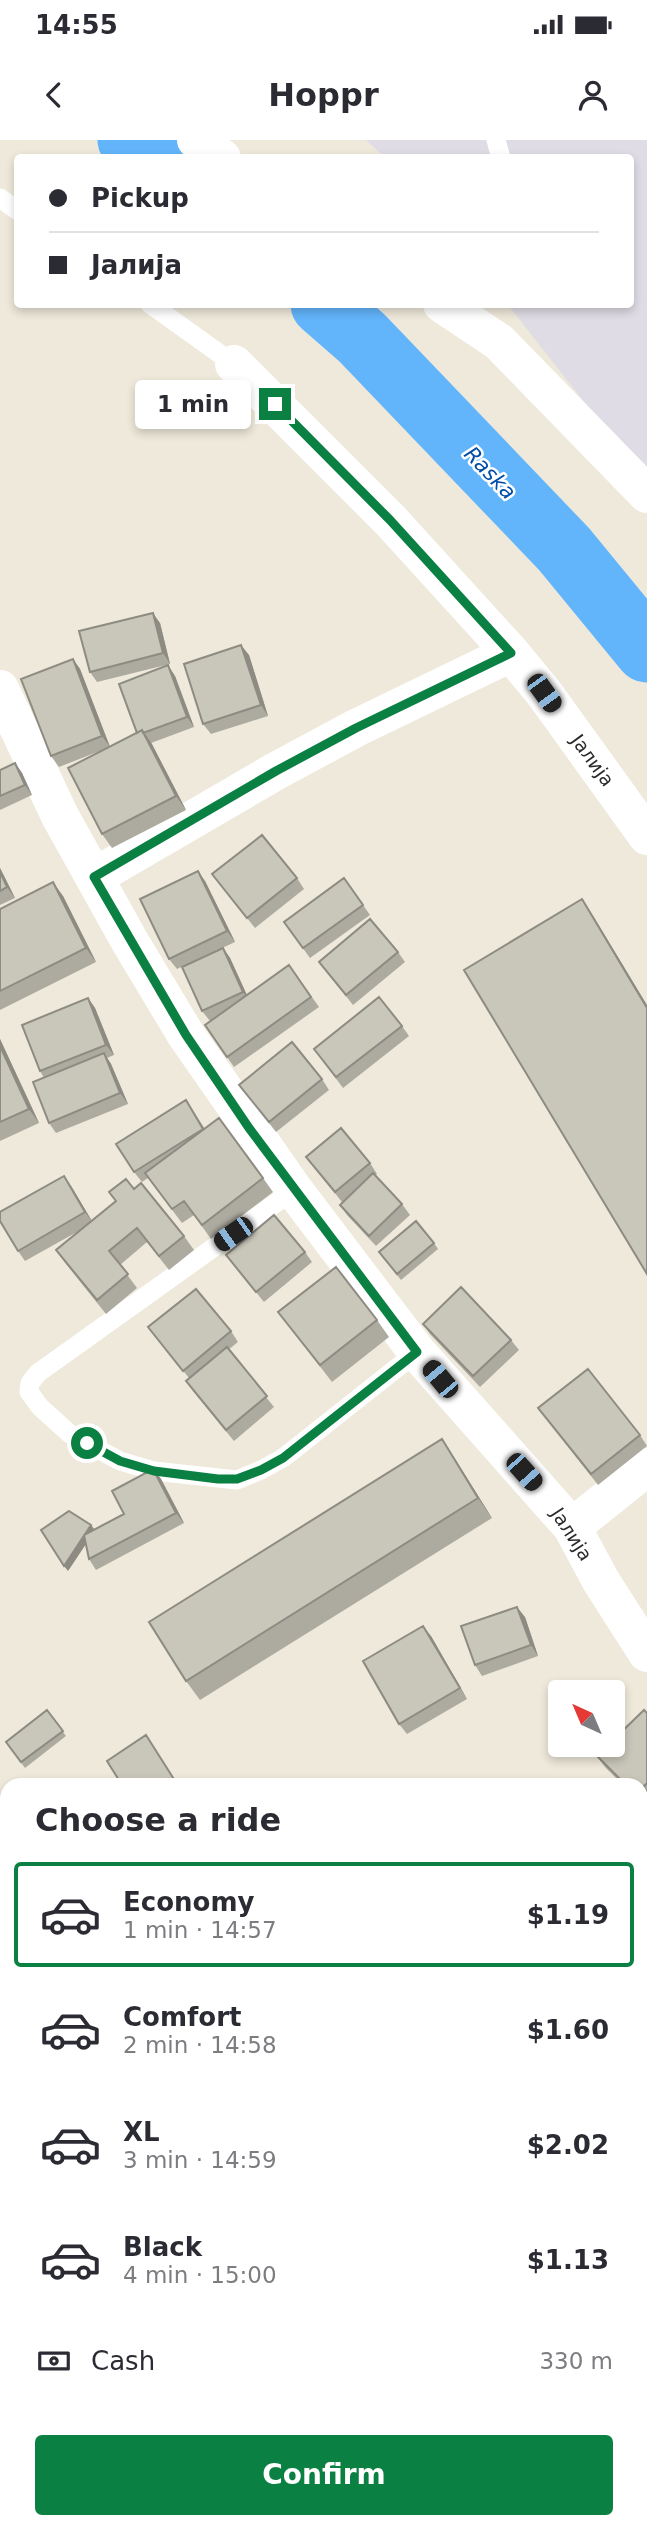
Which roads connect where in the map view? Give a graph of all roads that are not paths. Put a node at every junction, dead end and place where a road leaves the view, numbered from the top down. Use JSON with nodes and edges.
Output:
{"nodes":[{"id":1,"x":196,"y":140,"type":"edge"},
{"id":2,"x":216,"y":154,"type":"edge"},
{"id":3,"x":156,"y":308,"type":"edge"},
{"id":4,"x":448,"y":308,"type":"edge"},
{"id":5,"x":234,"y":364,"type":"joint"},
{"id":6,"x":647,"y":494,"type":"edge"},
{"id":7,"x":511,"y":653,"type":"junction"},
{"id":8,"x":0,"y":689,"type":"edge"},
{"id":9,"x":647,"y":836,"type":"edge"},
{"id":10,"x":94,"y":877,"type":"junction"},
{"id":11,"x":294,"y":1191,"type":"junction"},
{"id":12,"x":417,"y":1352,"type":"junction"},
{"id":13,"x":647,"y":1467,"type":"edge"},
{"id":14,"x":572,"y":1527,"type":"junction"},
{"id":15,"x":647,"y":1653,"type":"edge"}],
"edges":[{"from":1,"to":2,"type":"street"},
{"from":3,"to":5,"type":"lane"},
{"from":4,"to":6,"type":"street"},
{"from":5,"to":7,"type":"street","name":"Јалија"},
{"from":7,"to":9,"type":"street","name":"Јалија"},
{"from":7,"to":10,"type":"street"},
{"from":8,"to":10,"type":"street","name":"Јалија"},
{"from":10,"to":11,"type":"street","name":"Јалија"},
{"from":11,"to":12,"type":"street","name":"Јалија"},
{"from":11,"to":12,"type":"lane"},
{"from":12,"to":14,"type":"street","name":"Јалија"},
{"from":13,"to":14,"type":"street"},
{"from":14,"to":15,"type":"street","name":"Јалија"}]}
